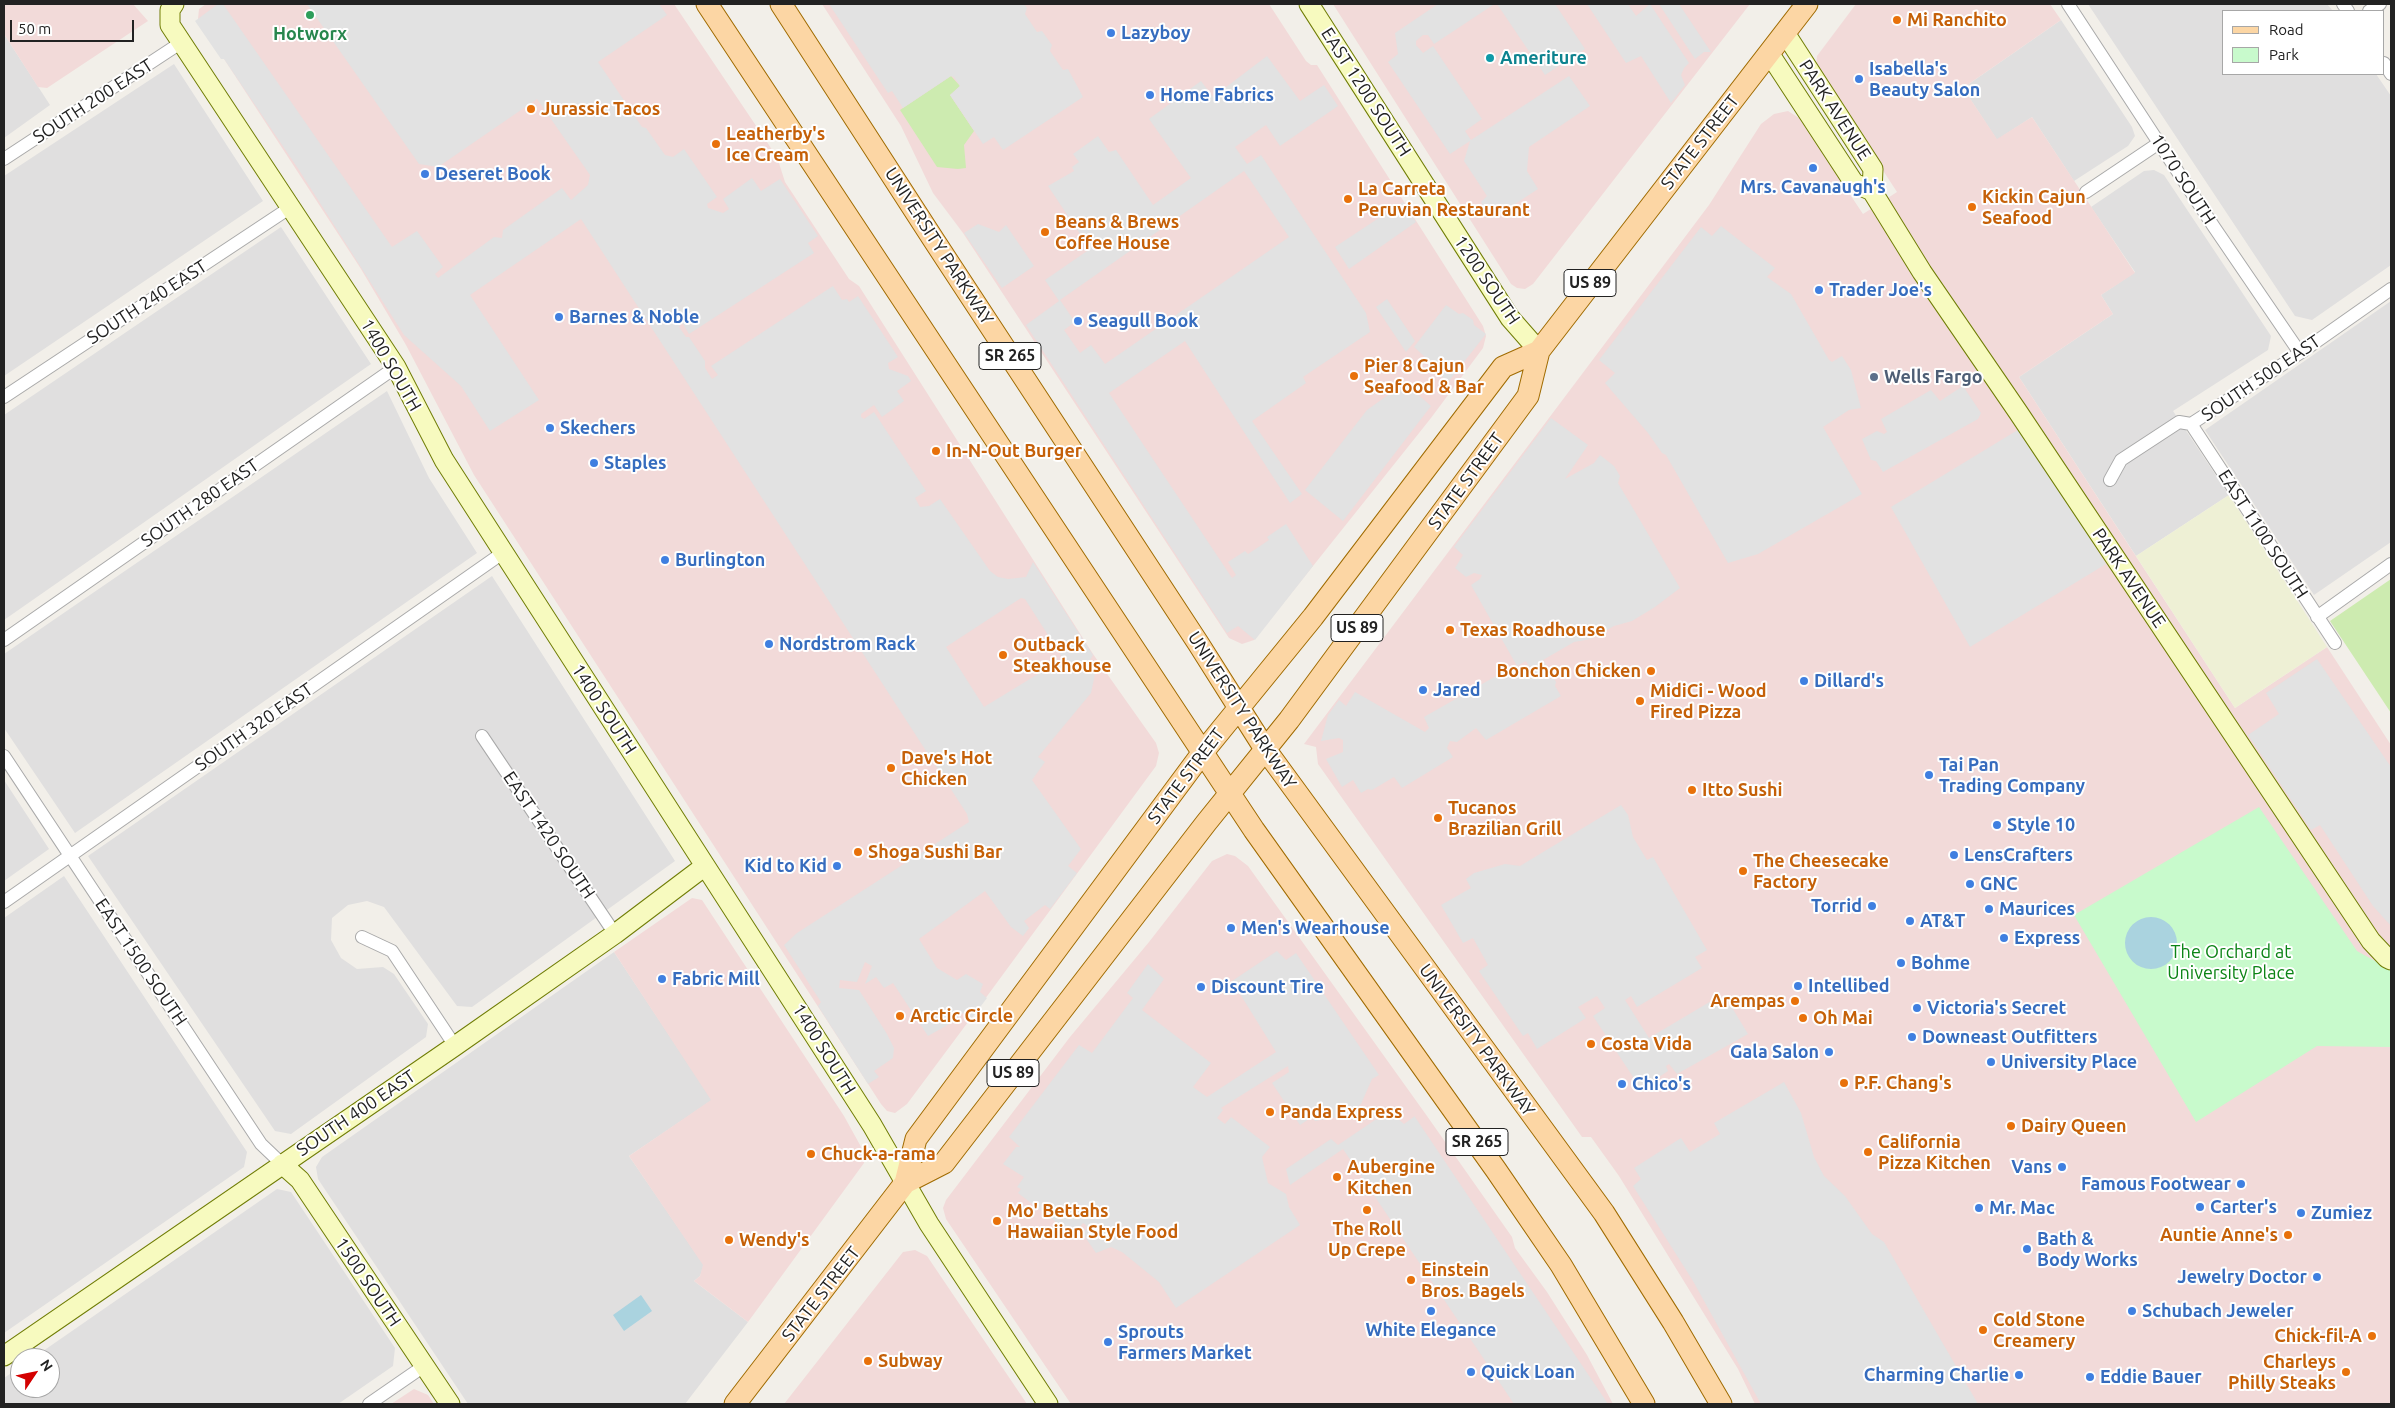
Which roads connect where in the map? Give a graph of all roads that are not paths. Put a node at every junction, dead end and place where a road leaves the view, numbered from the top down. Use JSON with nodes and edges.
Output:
{"nodes":[{"id":1,"x":707,"y":4,"type":"edge"},
{"id":2,"x":781,"y":4,"type":"edge"},
{"id":3,"x":1309,"y":4,"type":"edge"},
{"id":4,"x":1807,"y":4,"type":"edge"},
{"id":5,"x":2068,"y":4,"type":"edge"},
{"id":6,"x":172,"y":7,"type":"edge"},
{"id":7,"x":1785,"y":33,"type":"junction"},
{"id":8,"x":182,"y":42,"type":"junction"},
{"id":9,"x":1769,"y":53,"type":"junction"},
{"id":10,"x":2159,"y":143,"type":"junction"},
{"id":11,"x":4,"y":159,"type":"edge"},
{"id":12,"x":1423,"y":181,"type":"joint"},
{"id":13,"x":1872,"y":191,"type":"junction"},
{"id":14,"x":2086,"y":192,"type":"dead end"},
{"id":15,"x":291,"y":207,"type":"junction"},
{"id":16,"x":2391,"y":289,"type":"edge"},
{"id":17,"x":1538,"y":351,"type":"junction"},
{"id":18,"x":2300,"y":353,"type":"junction"},
{"id":19,"x":396,"y":367,"type":"junction"},
{"id":20,"x":4,"y":397,"type":"edge"},
{"id":21,"x":2191,"y":424,"type":"junction"},
{"id":22,"x":2110,"y":480,"type":"dead end"},
{"id":23,"x":504,"y":552,"type":"junction"},
{"id":24,"x":2391,"y":564,"type":"edge"},
{"id":25,"x":2317,"y":616,"type":"junction"},
{"id":26,"x":4,"y":640,"type":"edge"},
{"id":27,"x":2334,"y":643,"type":"dead end"},
{"id":28,"x":1239,"y":708,"type":"junction"},
{"id":29,"x":482,"y":736,"type":"dead end"},
{"id":30,"x":1265,"y":749,"type":"junction"},
{"id":31,"x":1203,"y":752,"type":"junction"},
{"id":32,"x":4,"y":756,"type":"edge"},
{"id":33,"x":1230,"y":792,"type":"junction"},
{"id":34,"x":70,"y":855,"type":"junction"},
{"id":35,"x":705,"y":866,"type":"junction"},
{"id":36,"x":4,"y":902,"type":"edge"},
{"id":37,"x":615,"y":934,"type":"junction"},
{"id":38,"x":362,"y":937,"type":"dead end"},
{"id":39,"x":2391,"y":960,"type":"edge"},
{"id":40,"x":455,"y":1046,"type":"junction"},
{"id":41,"x":282,"y":1164,"type":"junction"},
{"id":42,"x":905,"y":1183,"type":"junction"},
{"id":43,"x":4,"y":1356,"type":"edge"},
{"id":44,"x":424,"y":1366,"type":"junction"},
{"id":45,"x":368,"y":1404,"type":"edge"},
{"id":46,"x":450,"y":1404,"type":"edge"},
{"id":47,"x":735,"y":1404,"type":"edge"},
{"id":48,"x":1048,"y":1404,"type":"edge"},
{"id":49,"x":1644,"y":1404,"type":"edge"},
{"id":50,"x":1720,"y":1404,"type":"edge"}],
"edges":[{"from":1,"to":31,"type":"main road","number":"SR 265"},
{"from":2,"to":28,"type":"main road","name":"UNIVERSITY PARKWAY","number":"SR 265"},
{"from":3,"to":12,"type":"street","name":"EAST 1200 SOUTH"},
{"from":4,"to":7,"type":"main road","name":"STATE STREET","number":"US 89"},
{"from":5,"to":10,"type":"street","name":"1070 SOUTH"},
{"from":6,"to":8,"type":"street","name":"1400 SOUTH"},
{"from":7,"to":9,"type":"main road","name":"STATE STREET","number":"US 89"},
{"from":7,"to":13,"type":"street","name":"PARK AVENUE"},
{"from":8,"to":11,"type":"street","name":"SOUTH 200 EAST"},
{"from":8,"to":15,"type":"street","name":"1400 SOUTH"},
{"from":9,"to":13,"type":"street","name":"PARK AVENUE"},
{"from":9,"to":17,"type":"main road","name":"STATE STREET","number":"US 89"},
{"from":10,"to":14,"type":"street"},
{"from":10,"to":18,"type":"street","name":"1070 SOUTH"},
{"from":12,"to":17,"type":"street","name":"1200 SOUTH"},
{"from":13,"to":39,"type":"street","name":"PARK AVENUE"},
{"from":15,"to":19,"type":"street","name":"1400 SOUTH"},
{"from":15,"to":20,"type":"street","name":"SOUTH 240 EAST"},
{"from":16,"to":18,"type":"street","name":"SOUTH 500 EAST"},
{"from":17,"to":28,"type":"main road","name":"STATE STREET","number":"US 89"},
{"from":17,"to":30,"type":"main road","name":"STATE STREET","number":"US 89"},
{"from":18,"to":21,"type":"street","name":"SOUTH 500 EAST"},
{"from":19,"to":23,"type":"street","name":"1400 SOUTH"},
{"from":19,"to":26,"type":"street","name":"SOUTH 280 EAST"},
{"from":21,"to":22,"type":"street","name":"SOUTH 500 EAST"},
{"from":21,"to":25,"type":"street","name":"EAST 1100 SOUTH"},
{"from":23,"to":34,"type":"street","name":"SOUTH 320 EAST"},
{"from":23,"to":35,"type":"street","name":"1400 SOUTH"},
{"from":24,"to":25,"type":"street"},
{"from":25,"to":27,"type":"street","name":"EAST 1100 SOUTH"},
{"from":28,"to":30,"type":"main road","name":"UNIVERSITY PARKWAY","number":"SR 265"},
{"from":28,"to":31,"type":"main road","name":"STATE STREET","number":"US 89"},
{"from":29,"to":37,"type":"street","name":"EAST 1420 SOUTH"},
{"from":30,"to":33,"type":"main road","name":"STATE STREET","number":"US 89"},
{"from":30,"to":50,"type":"main road","name":"UNIVERSITY PARKWAY","number":"SR 265"},
{"from":31,"to":33,"type":"main road","number":"SR 265"},
{"from":31,"to":42,"type":"main road","name":"STATE STREET","number":"US 89"},
{"from":32,"to":34,"type":"street","name":"EAST 1500 SOUTH"},
{"from":33,"to":42,"type":"main road","name":"STATE STREET","number":"US 89"},
{"from":33,"to":49,"type":"main road","number":"SR 265"},
{"from":34,"to":36,"type":"street","name":"SOUTH 320 EAST"},
{"from":34,"to":41,"type":"street","name":"EAST 1500 SOUTH"},
{"from":35,"to":37,"type":"street","name":"SOUTH 400 EAST"},
{"from":35,"to":42,"type":"street","name":"1400 SOUTH"},
{"from":37,"to":40,"type":"street","name":"SOUTH 400 EAST"},
{"from":38,"to":40,"type":"street"},
{"from":40,"to":41,"type":"street","name":"SOUTH 400 EAST"},
{"from":41,"to":43,"type":"street","name":"SOUTH 400 EAST"},
{"from":41,"to":44,"type":"street","name":"1500 SOUTH"},
{"from":42,"to":47,"type":"main road","name":"STATE STREET","number":"US 89"},
{"from":42,"to":48,"type":"street","name":"1400 SOUTH"},
{"from":44,"to":45,"type":"street"},
{"from":44,"to":46,"type":"street","name":"1500 SOUTH"}]}
